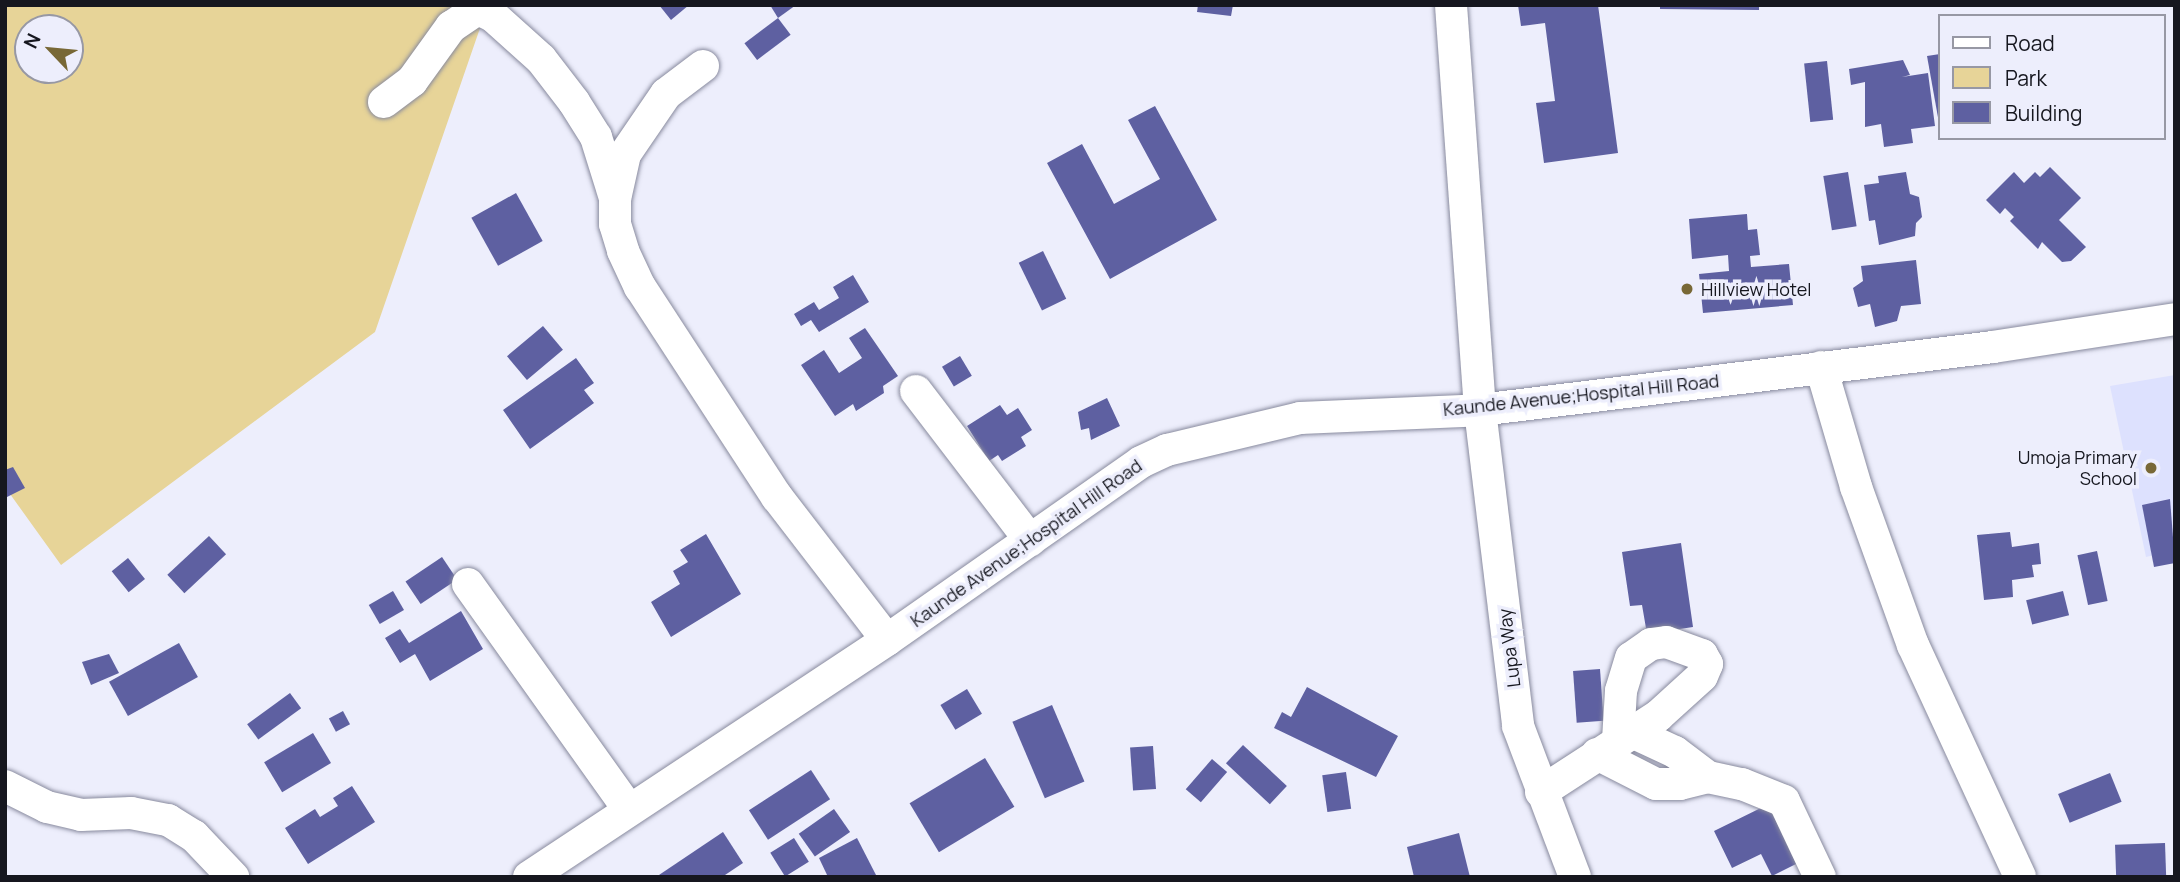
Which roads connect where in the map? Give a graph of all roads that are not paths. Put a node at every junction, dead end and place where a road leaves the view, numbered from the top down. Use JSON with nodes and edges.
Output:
{"nodes":[{"id":1,"x":1451,"y":5,"type":"edge"},
{"id":2,"x":704,"y":66,"type":"dead end"},
{"id":3,"x":384,"y":102,"type":"dead end"},
{"id":4,"x":615,"y":200,"type":"junction"},
{"id":5,"x":2175,"y":319,"type":"edge"},
{"id":6,"x":1821,"y":367,"type":"junction"},
{"id":7,"x":916,"y":391,"type":"dead end"},
{"id":8,"x":1480,"y":410,"type":"junction"},
{"id":9,"x":1030,"y":540,"type":"junction"},
{"id":10,"x":468,"y":584,"type":"dead end"},
{"id":11,"x":887,"y":640,"type":"junction"},
{"id":12,"x":1616,"y":742,"type":"junction"},
{"id":13,"x":1707,"y":777,"type":"junction"},
{"id":14,"x":5,"y":786,"type":"edge"},
{"id":15,"x":1541,"y":792,"type":"junction"},
{"id":16,"x":628,"y":808,"type":"junction"},
{"id":17,"x":228,"y":875,"type":"edge"},
{"id":18,"x":529,"y":877,"type":"edge"},
{"id":19,"x":1575,"y":877,"type":"edge"},
{"id":20,"x":1821,"y":877,"type":"edge"},
{"id":21,"x":2020,"y":877,"type":"edge"}],
"edges":[{"from":1,"to":8,"type":"street","name":"Lupa Way"},
{"from":2,"to":4,"type":"street"},
{"from":3,"to":4,"type":"street"},
{"from":4,"to":11,"type":"street"},
{"from":5,"to":6,"type":"street","name":"Kaunde Avenue;Hospital Hill Road"},
{"from":6,"to":8,"type":"street","name":"Kaunde Avenue;Hospital Hill Road"},
{"from":6,"to":21,"type":"street"},
{"from":7,"to":9,"type":"street"},
{"from":8,"to":9,"type":"street","name":"Kaunde Avenue;Hospital Hill Road"},
{"from":8,"to":15,"type":"street","name":"Lupa Way"},
{"from":9,"to":11,"type":"street","name":"Kaunde Avenue;Hospital Hill Road"},
{"from":10,"to":16,"type":"street"},
{"from":11,"to":16,"type":"street","name":"Kaunde Avenue;Hospital Hill Road"},
{"from":12,"to":13,"type":"street"},
{"from":12,"to":13,"type":"street"},
{"from":12,"to":15,"type":"street"},
{"from":13,"to":20,"type":"street"},
{"from":14,"to":17,"type":"street"},
{"from":15,"to":19,"type":"street","name":"Lupa Way"},
{"from":16,"to":18,"type":"street","name":"Kaunde Avenue;Hospital Hill Road"}]}
